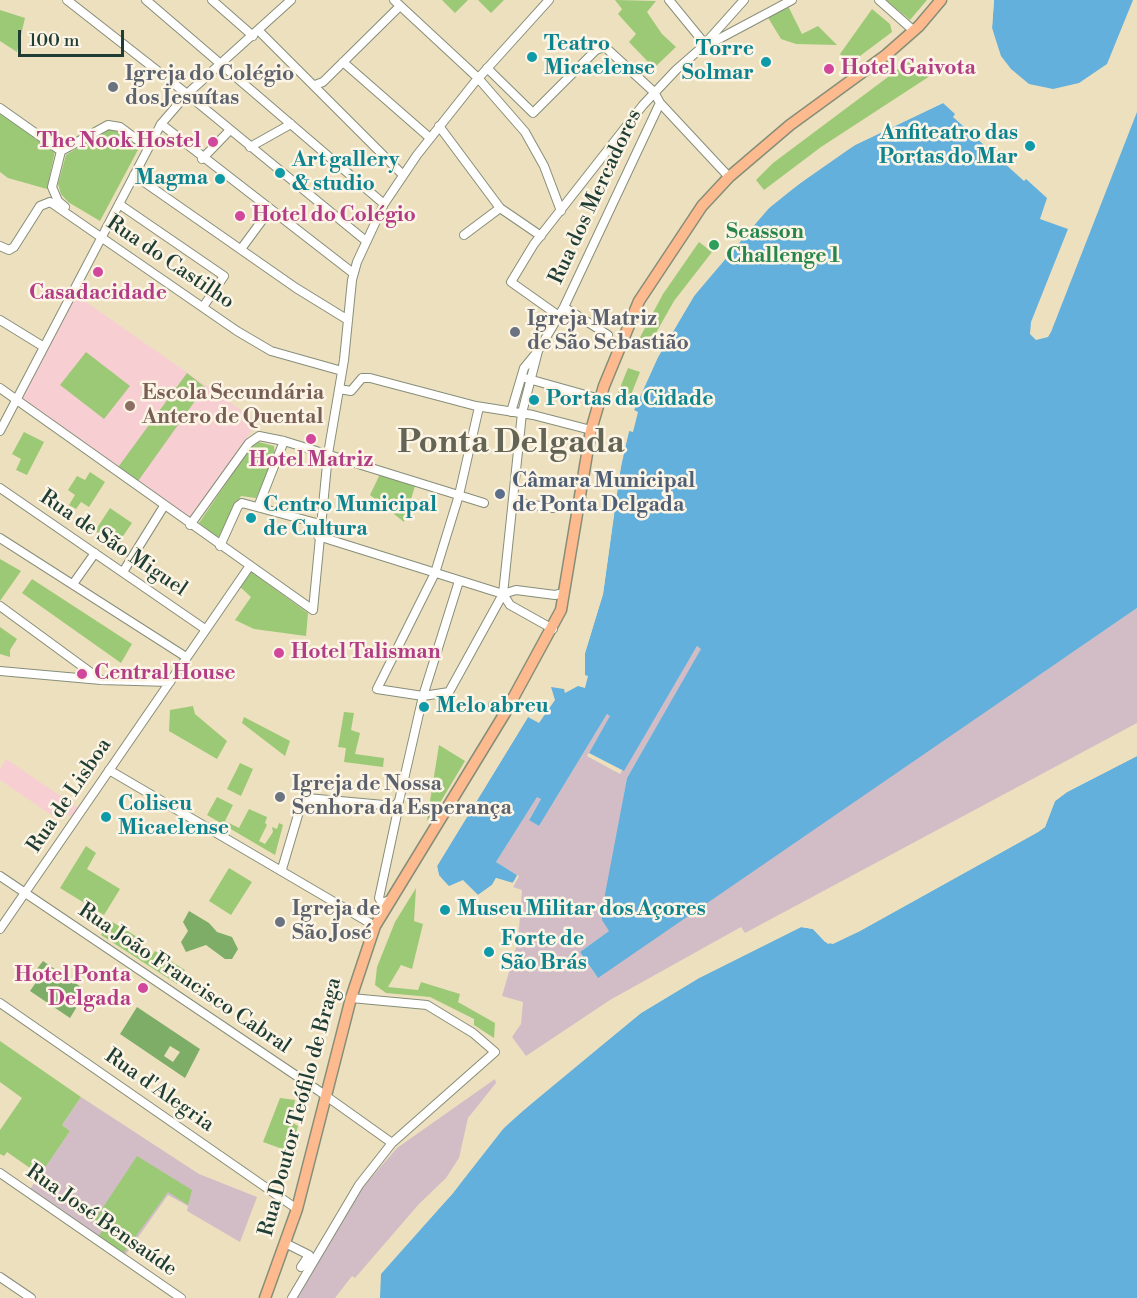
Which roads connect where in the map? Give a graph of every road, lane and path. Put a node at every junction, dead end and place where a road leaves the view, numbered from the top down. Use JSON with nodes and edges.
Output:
{"nodes":[{"id":1,"x":67,"y":0,"type":"edge"},
{"id":2,"x":146,"y":0,"type":"edge"},
{"id":3,"x":213,"y":0,"type":"edge"},
{"id":4,"x":291,"y":0,"type":"edge"},
{"id":5,"x":549,"y":0,"type":"edge"},
{"id":6,"x":669,"y":0,"type":"edge"},
{"id":7,"x":744,"y":0,"type":"edge"},
{"id":8,"x":792,"y":0,"type":"edge"},
{"id":9,"x":879,"y":0,"type":"edge"},
{"id":10,"x":941,"y":0,"type":"edge"},
{"id":11,"x":397,"y":3,"type":"edge"},
{"id":12,"x":914,"y":31,"type":"junction"},
{"id":13,"x":714,"y":32,"type":"junction"},
{"id":14,"x":256,"y":34,"type":"junction"},
{"id":15,"x":721,"y":39,"type":"junction"},
{"id":16,"x":703,"y":46,"type":"junction"},
{"id":17,"x":343,"y":62,"type":"junction"},
{"id":18,"x":220,"y":64,"type":"junction"},
{"id":19,"x":487,"y":68,"type":"junction"},
{"id":20,"x":478,"y":78,"type":"junction"},
{"id":21,"x":315,"y":85,"type":"junction"},
{"id":22,"x":654,"y":92,"type":"junction"},
{"id":23,"x":187,"y":94,"type":"junction"},
{"id":24,"x":660,"y":103,"type":"junction"},
{"id":25,"x":0,"y":108,"type":"edge"},
{"id":26,"x":160,"y":124,"type":"junction"},
{"id":27,"x":291,"y":124,"type":"junction"},
{"id":28,"x":439,"y":126,"type":"junction"},
{"id":29,"x":230,"y":129,"type":"junction"},
{"id":30,"x":430,"y":138,"type":"junction"},
{"id":31,"x":147,"y":147,"type":"junction"},
{"id":32,"x":250,"y":147,"type":"junction"},
{"id":33,"x":61,"y":151,"type":"junction"},
{"id":34,"x":202,"y":159,"type":"junction"},
{"id":35,"x":134,"y":174,"type":"junction"},
{"id":36,"x":403,"y":175,"type":"junction"},
{"id":37,"x":729,"y":177,"type":"junction"},
{"id":38,"x":119,"y":204,"type":"junction"},
{"id":39,"x":384,"y":204,"type":"junction"},
{"id":40,"x":500,"y":208,"type":"junction"},
{"id":41,"x":269,"y":211,"type":"junction"},
{"id":42,"x":559,"y":213,"type":"junction"},
{"id":43,"x":464,"y":235,"type":"dead end"},
{"id":44,"x":102,"y":236,"type":"junction"},
{"id":45,"x":541,"y":236,"type":"junction"},
{"id":46,"x":366,"y":242,"type":"junction"},
{"id":47,"x":1,"y":246,"type":"edge"},
{"id":48,"x":241,"y":249,"type":"junction"},
{"id":49,"x":353,"y":273,"type":"junction"},
{"id":50,"x":203,"y":307,"type":"junction"},
{"id":51,"x":564,"y":307,"type":"junction"},
{"id":52,"x":559,"y":316,"type":"junction"},
{"id":53,"x":0,"y":320,"type":"edge"},
{"id":54,"x":348,"y":320,"type":"junction"},
{"id":55,"x":608,"y":335,"type":"dead end"},
{"id":56,"x":44,"y":347,"type":"junction"},
{"id":57,"x":342,"y":371,"type":"junction"},
{"id":58,"x":525,"y":378,"type":"junction"},
{"id":59,"x":0,"y":388,"type":"edge"},
{"id":60,"x":339,"y":389,"type":"junction"},
{"id":61,"x":600,"y":399,"type":"junction"},
{"id":62,"x":16,"y":400,"type":"junction"},
{"id":63,"x":478,"y":407,"type":"junction"},
{"id":64,"x":511,"y":412,"type":"junction"},
{"id":65,"x":522,"y":413,"type":"junction"},
{"id":66,"x":0,"y":430,"type":"edge"},
{"id":67,"x":591,"y":430,"type":"junction"},
{"id":68,"x":284,"y":441,"type":"junction"},
{"id":69,"x":328,"y":454,"type":"junction"},
{"id":70,"x":0,"y":488,"type":"edge"},
{"id":71,"x":459,"y":495,"type":"junction"},
{"id":72,"x":513,"y":502,"type":"junction"},
{"id":73,"x":484,"y":503,"type":"dead end"},
{"id":74,"x":164,"y":506,"type":"junction"},
{"id":75,"x":258,"y":507,"type":"junction"},
{"id":76,"x":553,"y":508,"type":"dead end"},
{"id":77,"x":320,"y":524,"type":"junction"},
{"id":78,"x":190,"y":525,"type":"junction"},
{"id":79,"x":318,"y":536,"type":"junction"},
{"id":80,"x":0,"y":538,"type":"edge"},
{"id":81,"x":220,"y":546,"type":"junction"},
{"id":82,"x":95,"y":553,"type":"junction"},
{"id":83,"x":249,"y":567,"type":"junction"},
{"id":84,"x":123,"y":573,"type":"junction"},
{"id":85,"x":435,"y":573,"type":"junction"},
{"id":86,"x":459,"y":581,"type":"junction"},
{"id":87,"x":73,"y":584,"type":"junction"},
{"id":88,"x":564,"y":593,"type":"junction"},
{"id":89,"x":503,"y":594,"type":"junction"},
{"id":90,"x":0,"y":606,"type":"edge"},
{"id":91,"x":205,"y":629,"type":"junction"},
{"id":92,"x":553,"y":629,"type":"junction"},
{"id":93,"x":186,"y":657,"type":"junction"},
{"id":94,"x":0,"y":671,"type":"edge"},
{"id":95,"x":101,"y":680,"type":"junction"},
{"id":96,"x":170,"y":682,"type":"junction"},
{"id":97,"x":423,"y":696,"type":"junction"},
{"id":98,"x":493,"y":705,"type":"dead end"},
{"id":99,"x":505,"y":713,"type":"junction"},
{"id":100,"x":109,"y":770,"type":"junction"},
{"id":101,"x":395,"y":806,"type":"junction"},
{"id":102,"x":282,"y":869,"type":"junction"},
{"id":103,"x":0,"y":876,"type":"edge"},
{"id":104,"x":24,"y":893,"type":"junction"},
{"id":105,"x":390,"y":900,"type":"junction"},
{"id":106,"x":375,"y":927,"type":"junction"},
{"id":107,"x":0,"y":929,"type":"edge"},
{"id":108,"x":351,"y":998,"type":"junction"},
{"id":109,"x":0,"y":1004,"type":"edge"},
{"id":110,"x":325,"y":1095,"type":"junction"},
{"id":111,"x":392,"y":1143,"type":"junction"},
{"id":112,"x":0,"y":1173,"type":"edge"},
{"id":113,"x":297,"y":1209,"type":"junction"},
{"id":114,"x":285,"y":1243,"type":"junction"},
{"id":115,"x":301,"y":1267,"type":"dead end"},
{"id":116,"x":0,"y":1277,"type":"edge"},
{"id":117,"x":31,"y":1298,"type":"edge"},
{"id":118,"x":181,"y":1298,"type":"edge"},
{"id":119,"x":265,"y":1298,"type":"edge"},
{"id":120,"x":292,"y":1298,"type":"edge"}],
"edges":[{"from":1,"to":23,"type":"street"},
{"from":2,"to":18,"type":"street"},
{"from":3,"to":14,"type":"street"},
{"from":4,"to":14,"type":"street"},
{"from":5,"to":19,"type":"street"},
{"from":6,"to":16,"type":"street"},
{"from":7,"to":13,"type":"street"},
{"from":8,"to":15,"type":"street"},
{"from":9,"to":12,"type":"street"},
{"from":10,"to":12,"type":"main road","name":"Rua Doutor Teófilo de Braga"},
{"from":11,"to":17,"type":"street"},
{"from":11,"to":20,"type":"street"},
{"from":12,"to":37,"type":"main road","name":"Rua Doutor Teófilo de Braga"},
{"from":13,"to":15,"type":"street"},
{"from":13,"to":16,"type":"street"},
{"from":14,"to":18,"type":"street"},
{"from":14,"to":21,"type":"street"},
{"from":15,"to":16,"type":"street"},
{"from":16,"to":22,"type":"street"},
{"from":17,"to":21,"type":"street"},
{"from":17,"to":30,"type":"street"},
{"from":18,"to":23,"type":"street"},
{"from":18,"to":27,"type":"street"},
{"from":19,"to":20,"type":"street"},
{"from":19,"to":22,"type":"street"},
{"from":20,"to":28,"type":"street"},
{"from":20,"to":42,"type":"street"},
{"from":21,"to":36,"type":"street"},
{"from":22,"to":24,"type":"street"},
{"from":22,"to":42,"type":"street"},
{"from":23,"to":26,"type":"street"},
{"from":23,"to":29,"type":"street"},
{"from":24,"to":37,"type":"street"},
{"from":24,"to":51,"type":"street","name":"Rua dos Mercadores"},
{"from":25,"to":33,"type":"street"},
{"from":26,"to":31,"type":"street"},
{"from":26,"to":34,"type":"street"},
{"from":27,"to":32,"type":"street"},
{"from":27,"to":39,"type":"street"},
{"from":28,"to":30,"type":"street"},
{"from":28,"to":40,"type":"street"},
{"from":29,"to":32,"type":"street"},
{"from":29,"to":34,"type":"street"},
{"from":30,"to":36,"type":"street"},
{"from":31,"to":33,"type":"street"},
{"from":31,"to":35,"type":"street"},
{"from":32,"to":46,"type":"street"},
{"from":33,"to":44,"type":"street"},
{"from":34,"to":41,"type":"street"},
{"from":35,"to":38,"type":"street"},
{"from":35,"to":48,"type":"street"},
{"from":36,"to":39,"type":"street"},
{"from":37,"to":61,"type":"main road","name":"Rua Doutor Teófilo de Braga"},
{"from":38,"to":44,"type":"street"},
{"from":38,"to":50,"type":"street"},
{"from":39,"to":46,"type":"street"},
{"from":40,"to":43,"type":"street"},
{"from":40,"to":45,"type":"street"},
{"from":41,"to":48,"type":"street"},
{"from":41,"to":49,"type":"street"},
{"from":42,"to":45,"type":"street"},
{"from":44,"to":47,"type":"street","name":"Rua do Castilho"},
{"from":44,"to":50,"type":"street","name":"Rua do Castilho"},
{"from":44,"to":56,"type":"street"},
{"from":45,"to":52,"type":"street"},
{"from":46,"to":49,"type":"street"},
{"from":48,"to":54,"type":"street"},
{"from":49,"to":54,"type":"street"},
{"from":50,"to":57,"type":"street","name":"Rua do Castilho"},
{"from":51,"to":52,"type":"street","name":"Rua dos Mercadores"},
{"from":51,"to":55,"type":"street"},
{"from":52,"to":58,"type":"street","name":"Rua dos Mercadores"},
{"from":53,"to":56,"type":"street"},
{"from":54,"to":57,"type":"street"},
{"from":56,"to":62,"type":"street"},
{"from":57,"to":60,"type":"street"},
{"from":58,"to":61,"type":"street"},
{"from":58,"to":64,"type":"street"},
{"from":58,"to":65,"type":"street"},
{"from":59,"to":62,"type":"street"},
{"from":60,"to":63,"type":"street"},
{"from":60,"to":69,"type":"street"},
{"from":61,"to":67,"type":"main road","name":"Rua Doutor Teófilo de Braga"},
{"from":62,"to":66,"type":"street"},
{"from":62,"to":74,"type":"street"},
{"from":63,"to":64,"type":"street"},
{"from":63,"to":71,"type":"street"},
{"from":64,"to":65,"type":"street"},
{"from":65,"to":67,"type":"street"},
{"from":65,"to":72,"type":"street"},
{"from":67,"to":88,"type":"main road","name":"Rua Doutor Teófilo de Braga"},
{"from":68,"to":69,"type":"street"},
{"from":68,"to":75,"type":"street"},
{"from":68,"to":78,"type":"street"},
{"from":69,"to":71,"type":"street"},
{"from":69,"to":77,"type":"street"},
{"from":70,"to":82,"type":"street","name":"Rua de São Miguel"},
{"from":71,"to":73,"type":"street"},
{"from":71,"to":85,"type":"street"},
{"from":72,"to":76,"type":"street"},
{"from":72,"to":89,"type":"street"},
{"from":74,"to":78,"type":"street"},
{"from":74,"to":84,"type":"street"},
{"from":75,"to":77,"type":"street"},
{"from":75,"to":81,"type":"street"},
{"from":77,"to":79,"type":"street"},
{"from":78,"to":81,"type":"street"},
{"from":79,"to":83,"type":"street"},
{"from":79,"to":85,"type":"street"},
{"from":80,"to":87,"type":"street"},
{"from":81,"to":83,"type":"street"},
{"from":82,"to":84,"type":"street","name":"Rua de São Miguel"},
{"from":82,"to":87,"type":"street"},
{"from":83,"to":91,"type":"street","name":"Rua de Lisboa"},
{"from":84,"to":91,"type":"street","name":"Rua de São Miguel"},
{"from":85,"to":86,"type":"street"},
{"from":85,"to":97,"type":"street"},
{"from":86,"to":89,"type":"street"},
{"from":86,"to":97,"type":"street"},
{"from":87,"to":93,"type":"street"},
{"from":88,"to":89,"type":"street"},
{"from":88,"to":92,"type":"main road","name":"Rua Doutor Teófilo de Braga"},
{"from":89,"to":92,"type":"street"},
{"from":89,"to":97,"type":"street"},
{"from":90,"to":95,"type":"street"},
{"from":91,"to":93,"type":"street","name":"Rua de Lisboa"},
{"from":92,"to":99,"type":"main road","name":"Rua Doutor Teófilo de Braga"},
{"from":93,"to":96,"type":"street","name":"Rua de Lisboa"},
{"from":94,"to":95,"type":"street"},
{"from":95,"to":96,"type":"street"},
{"from":96,"to":100,"type":"street","name":"Rua de Lisboa"},
{"from":97,"to":101,"type":"street"},
{"from":98,"to":99,"type":"street"},
{"from":99,"to":105,"type":"main road","name":"Rua Doutor Teófilo de Braga"},
{"from":100,"to":102,"type":"street"},
{"from":100,"to":104,"type":"street","name":"Rua de Lisboa"},
{"from":101,"to":102,"type":"street"},
{"from":101,"to":105,"type":"street"},
{"from":102,"to":106,"type":"street"},
{"from":103,"to":104,"type":"street","name":"Rua João Francisco Cabral"},
{"from":104,"to":107,"type":"street","name":"Rua de Lisboa"},
{"from":104,"to":110,"type":"street","name":"Rua João Francisco Cabral"},
{"from":105,"to":106,"type":"main road","name":"Rua Doutor Teófilo de Braga"},
{"from":106,"to":108,"type":"main road","name":"Rua Doutor Teófilo de Braga"},
{"from":108,"to":110,"type":"main road","name":"Rua Doutor Teófilo de Braga"},
{"from":108,"to":111,"type":"street"},
{"from":109,"to":113,"type":"street","name":"Rua d'Alegria"},
{"from":110,"to":111,"type":"street","name":"Rua João Francisco Cabral"},
{"from":110,"to":113,"type":"main road","name":"Rua Doutor Teófilo de Braga"},
{"from":111,"to":120,"type":"street"},
{"from":112,"to":118,"type":"street","name":"Rua José Bensaúde"},
{"from":113,"to":114,"type":"main road","name":"Rua Doutor Teófilo de Braga"},
{"from":114,"to":115,"type":"street"},
{"from":114,"to":119,"type":"main road","name":"Rua Doutor Teófilo de Braga"},
{"from":116,"to":117,"type":"street"}]}
